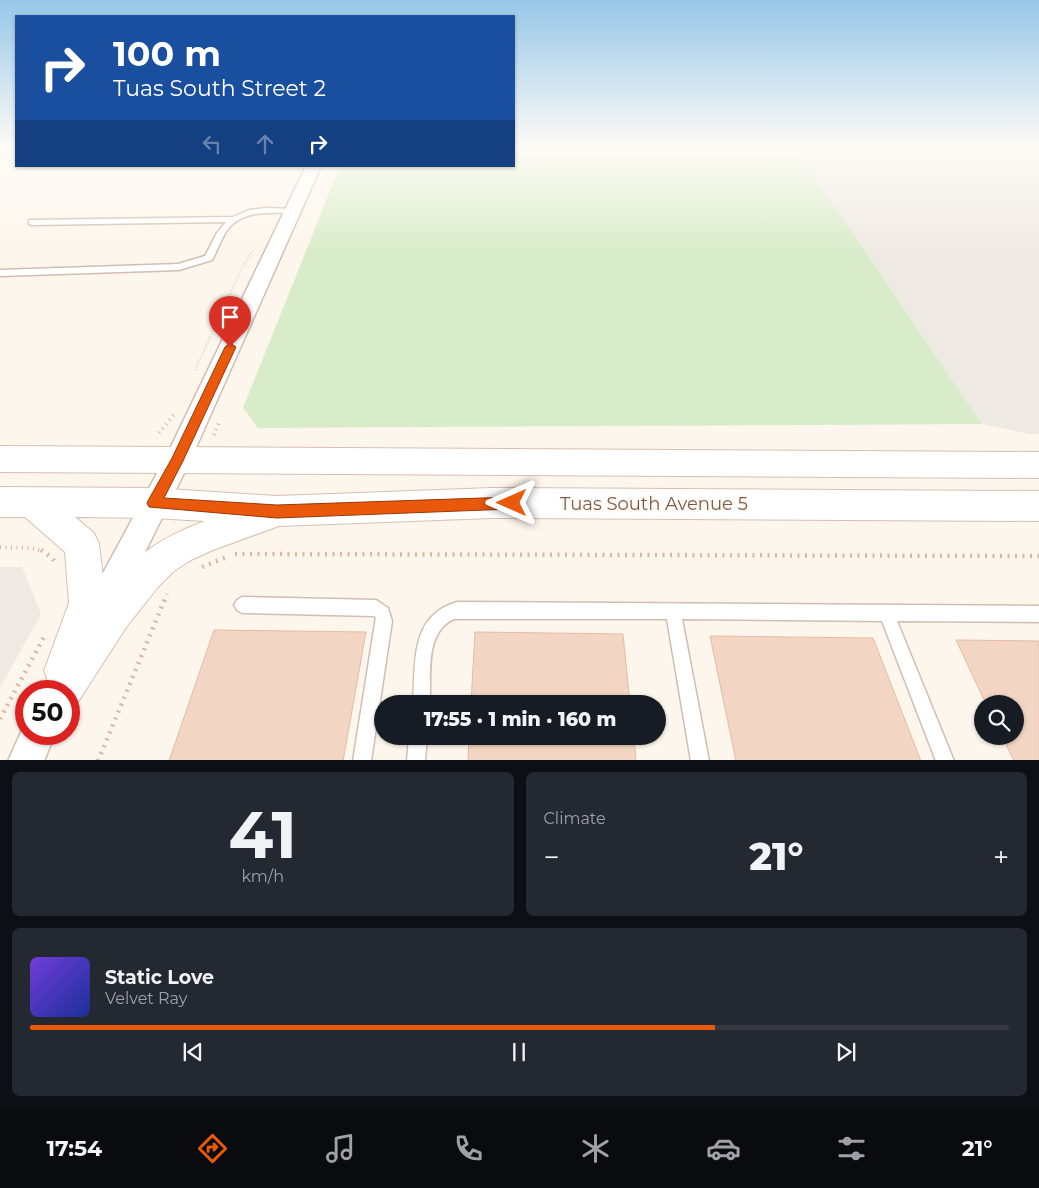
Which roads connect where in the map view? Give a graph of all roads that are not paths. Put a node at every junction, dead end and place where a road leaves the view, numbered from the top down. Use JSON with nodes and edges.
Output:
{"nodes":[{"id":1,"x":306,"y":183,"type":"edge"},
{"id":2,"x":294,"y":211,"type":"junction"},
{"id":3,"x":235,"y":219,"type":"junction"},
{"id":4,"x":32,"y":222,"type":"dead end"},
{"id":5,"x":0,"y":273,"type":"edge"},
{"id":6,"x":0,"y":459,"type":"edge"},
{"id":7,"x":177,"y":461,"type":"junction"},
{"id":8,"x":1039,"y":466,"type":"edge"},
{"id":9,"x":16,"y":502,"type":"edge"},
{"id":10,"x":154,"y":503,"type":"junction"},
{"id":11,"x":1039,"y":506,"type":"edge"},
{"id":12,"x":277,"y":512,"type":"junction"},
{"id":13,"x":242,"y":605,"type":"dead end"},
{"id":14,"x":673,"y":611,"type":"junction"},
{"id":15,"x":886,"y":614,"type":"junction"},
{"id":16,"x":1039,"y":614,"type":"edge"},
{"id":17,"x":63,"y":680,"type":"edge"},
{"id":18,"x":65,"y":680,"type":"edge"},
{"id":19,"x":67,"y":680,"type":"edge"},
{"id":20,"x":422,"y":695,"type":"edge"},
{"id":21,"x":33,"y":745,"type":"edge"},
{"id":22,"x":417,"y":745,"type":"edge"},
{"id":23,"x":26,"y":760,"type":"edge"},
{"id":24,"x":362,"y":760,"type":"edge"},
{"id":25,"x":416,"y":760,"type":"edge"},
{"id":26,"x":700,"y":760,"type":"edge"},
{"id":27,"x":945,"y":760,"type":"edge"}],
"edges":[{"from":1,"to":2,"type":"street"},
{"from":2,"to":3,"type":"lane"},
{"from":2,"to":7,"type":"street"},
{"from":3,"to":4,"type":"lane"},
{"from":3,"to":5,"type":"lane"},
{"from":6,"to":7,"type":"main road"},
{"from":7,"to":8,"type":"main road"},
{"from":7,"to":10,"type":"street"},
{"from":9,"to":10,"type":"main road","name":"Tuas South Avenue 5"},
{"from":9,"to":17,"type":"main road"},
{"from":10,"to":12,"type":"main road","name":"Tuas South Avenue 5"},
{"from":10,"to":18,"type":"street"},
{"from":11,"to":12,"type":"main road","name":"Tuas South Avenue 5"},
{"from":12,"to":19,"type":"main road"},
{"from":13,"to":24,"type":"lane"},
{"from":14,"to":15,"type":"lane"},
{"from":14,"to":20,"type":"lane"},
{"from":14,"to":26,"type":"lane"},
{"from":15,"to":16,"type":"lane"},
{"from":15,"to":27,"type":"lane"},
{"from":21,"to":23,"type":"street"},
{"from":22,"to":25,"type":"lane"}]}
